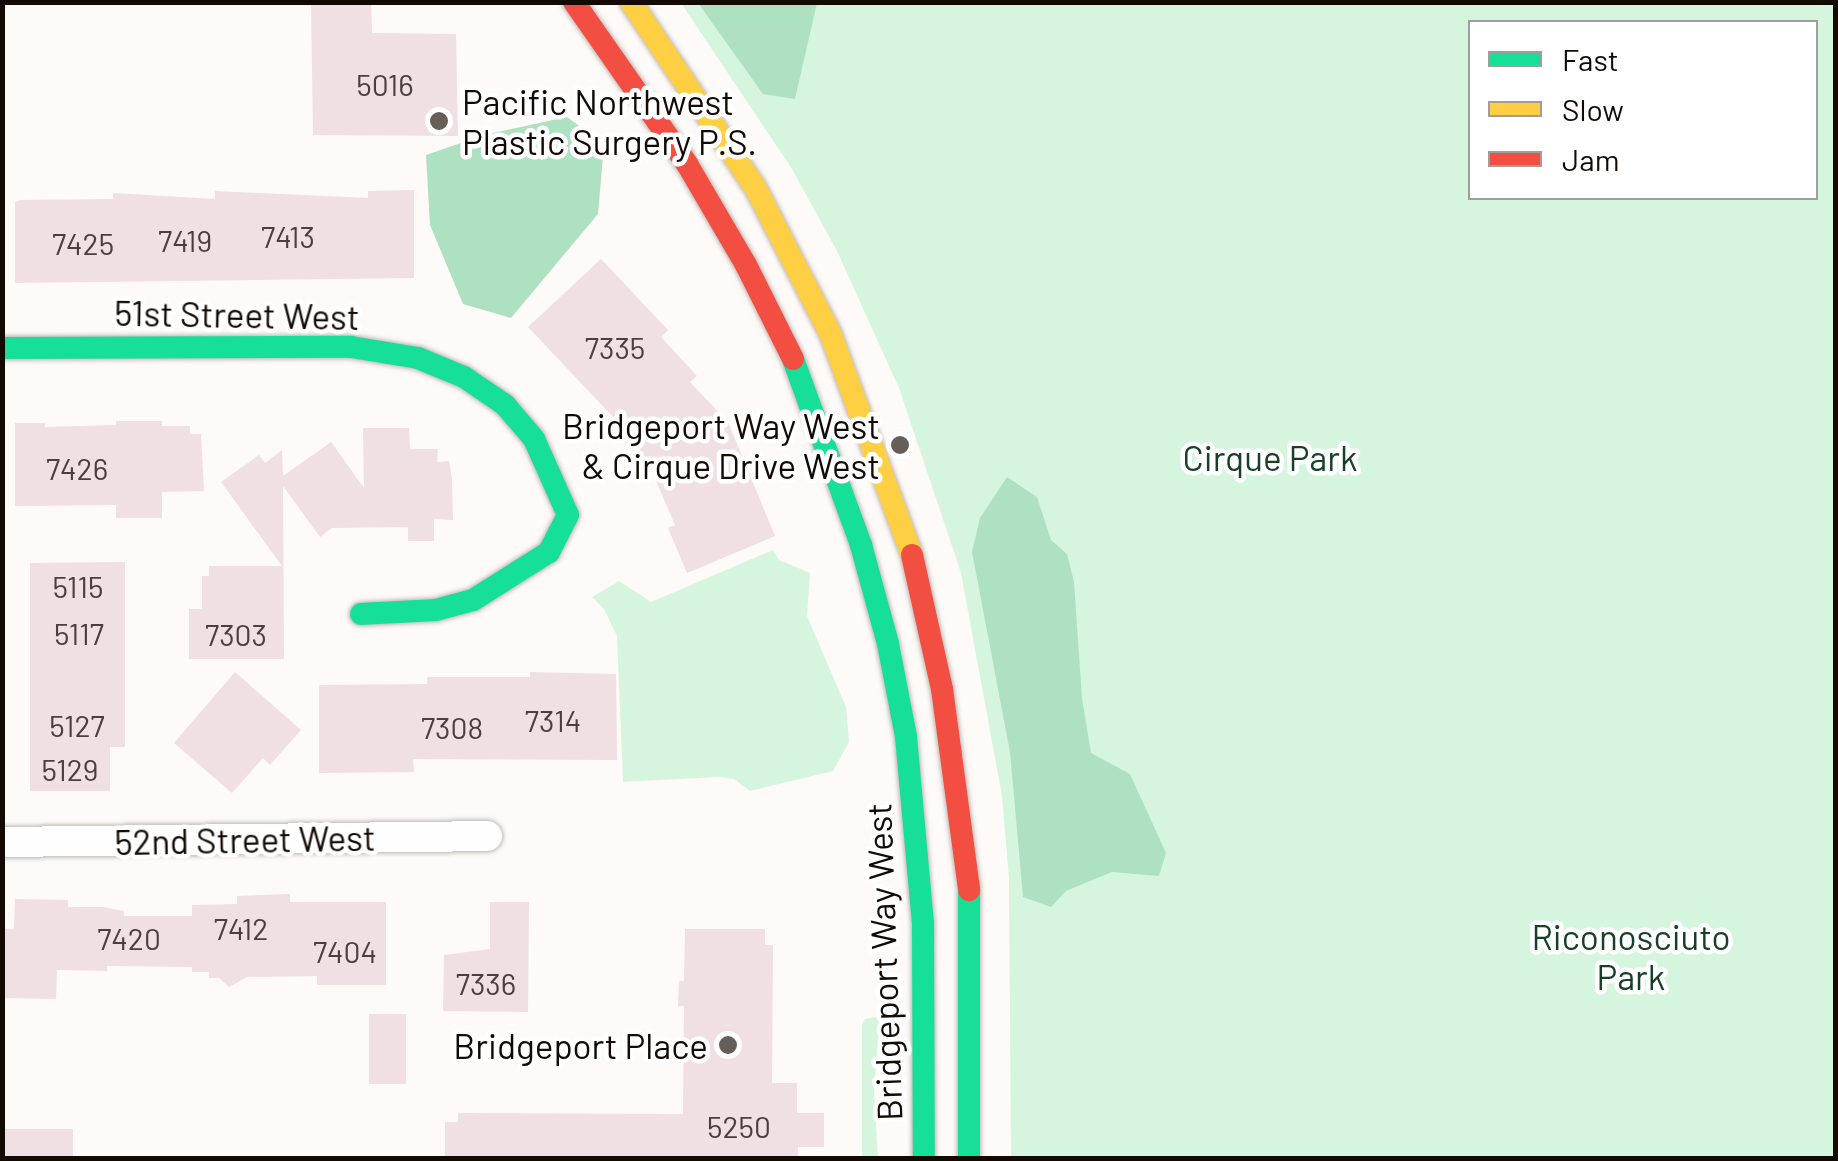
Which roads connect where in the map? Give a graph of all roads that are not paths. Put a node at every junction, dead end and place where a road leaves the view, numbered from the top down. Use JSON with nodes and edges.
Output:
{"nodes":[{"id":1,"x":574,"y":2,"type":"edge"},
{"id":2,"x":631,"y":2,"type":"edge"},
{"id":3,"x":2,"y":348,"type":"edge"},
{"id":4,"x":361,"y":614,"type":"dead end"},
{"id":5,"x":486,"y":836,"type":"dead end"},
{"id":6,"x":2,"y":842,"type":"edge"},
{"id":7,"x":924,"y":1158,"type":"edge"},
{"id":8,"x":969,"y":1158,"type":"edge"}],
"edges":[{"from":1,"to":7,"type":"main road","name":"Bridgeport Way West"},
{"from":2,"to":8,"type":"main road"},
{"from":3,"to":4,"type":"main road","name":"51st Street West"},
{"from":5,"to":6,"type":"street","name":"52nd Street West"}]}
